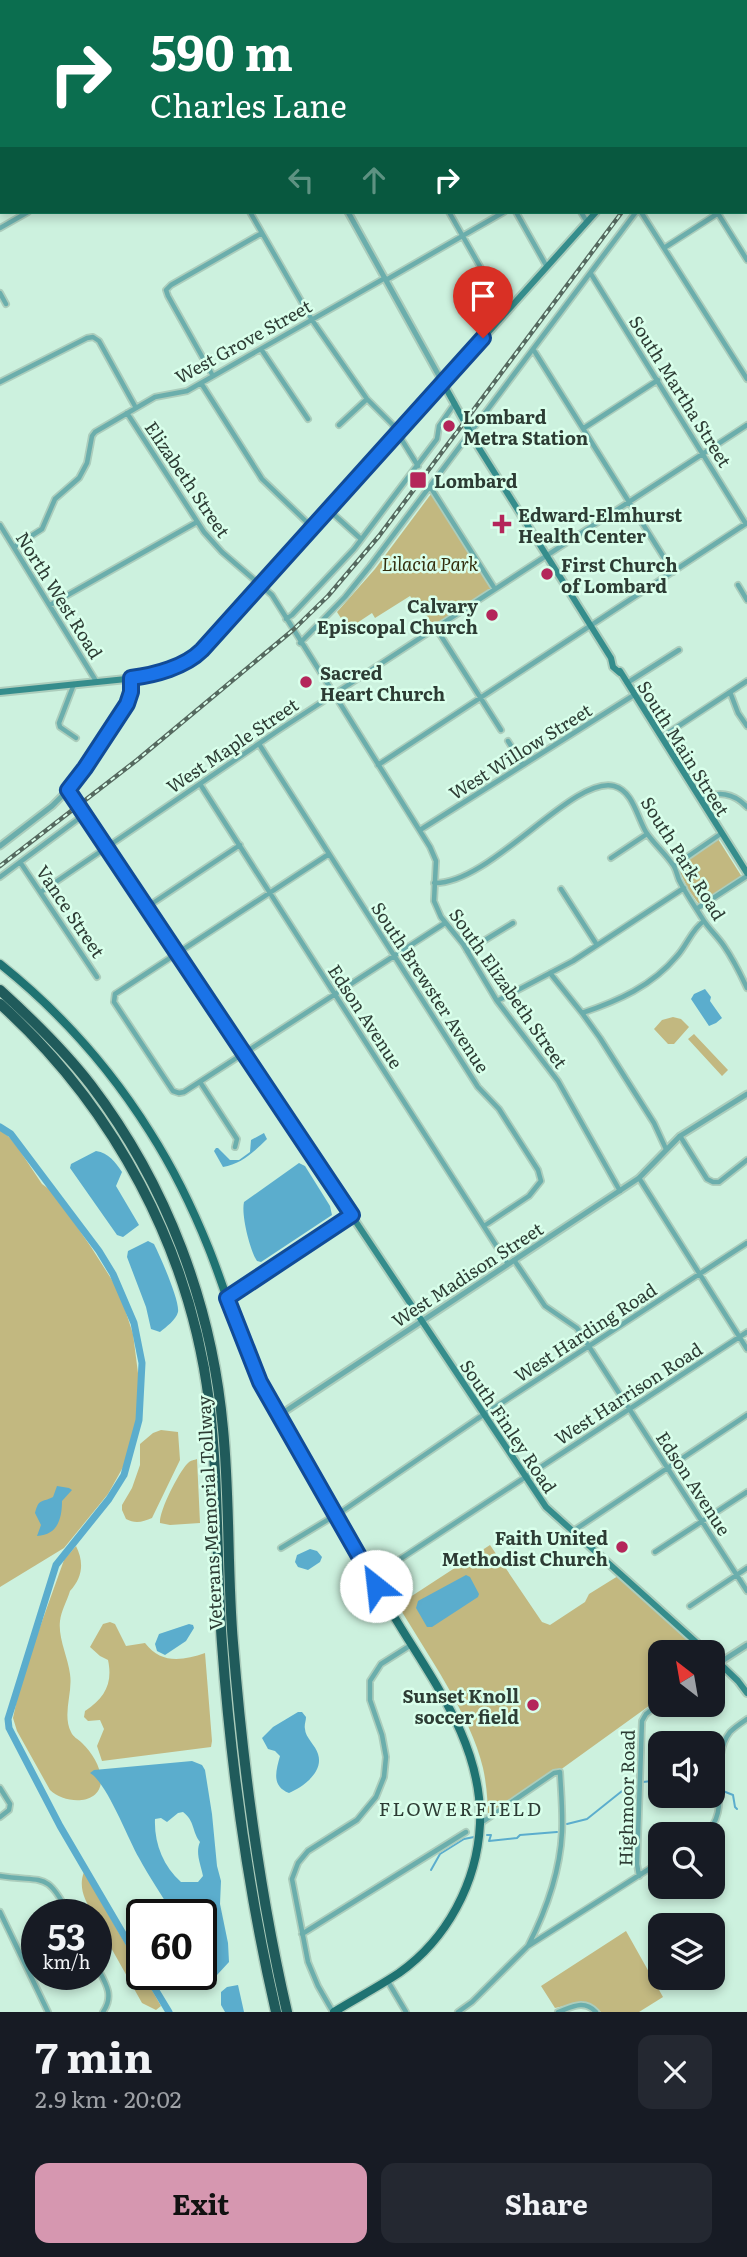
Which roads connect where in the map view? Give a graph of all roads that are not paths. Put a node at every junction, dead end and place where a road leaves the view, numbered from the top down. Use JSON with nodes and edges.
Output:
{"nodes":[{"id":1,"x":24,"y":214,"type":"edge"},
{"id":2,"x":251,"y":214,"type":"edge"},
{"id":3,"x":349,"y":214,"type":"edge"},
{"id":4,"x":450,"y":214,"type":"edge"},
{"id":5,"x":501,"y":214,"type":"edge"},
{"id":6,"x":517,"y":214,"type":"edge"},
{"id":7,"x":582,"y":214,"type":"edge"},
{"id":8,"x":594,"y":214,"type":"edge"},
{"id":9,"x":637,"y":214,"type":"edge"},
{"id":10,"x":640,"y":214,"type":"edge"},
{"id":11,"x":715,"y":214,"type":"edge"},
{"id":12,"x":719,"y":214,"type":"edge"},
{"id":13,"x":587,"y":222,"type":"junction"},
{"id":14,"x":0,"y":228,"type":"edge"},
{"id":15,"x":262,"y":233,"type":"junction"},
{"id":16,"x":463,"y":236,"type":"junction"},
{"id":17,"x":664,"y":248,"type":"junction"},
{"id":18,"x":747,"y":260,"type":"edge"},
{"id":19,"x":547,"y":267,"type":"junction"},
{"id":20,"x":590,"y":274,"type":"junction"},
{"id":21,"x":386,"y":279,"type":"junction"},
{"id":22,"x":0,"y":293,"type":"edge"},
{"id":23,"x":6,"y":304,"type":"dead end"},
{"id":24,"x":506,"y":312,"type":"junction"},
{"id":25,"x":312,"y":320,"type":"junction"},
{"id":26,"x":261,"y":349,"type":"junction"},
{"id":27,"x":533,"y":349,"type":"junction"},
{"id":28,"x":213,"y":376,"type":"junction"},
{"id":29,"x":747,"y":379,"type":"edge"},
{"id":30,"x":657,"y":380,"type":"junction"},
{"id":31,"x":0,"y":383,"type":"edge"},
{"id":32,"x":201,"y":383,"type":"junction"},
{"id":33,"x":443,"y":383,"type":"junction"},
{"id":34,"x":366,"y":399,"type":"junction"},
{"id":35,"x":455,"y":403,"type":"junction"},
{"id":36,"x":136,"y":408,"type":"junction"},
{"id":37,"x":127,"y":413,"type":"junction"},
{"id":38,"x":308,"y":419,"type":"dead end"},
{"id":39,"x":339,"y":425,"type":"dead end"},
{"id":40,"x":747,"y":425,"type":"edge"},
{"id":41,"x":584,"y":428,"type":"junction"},
{"id":42,"x":397,"y":433,"type":"junction"},
{"id":43,"x":470,"y":433,"type":"junction"},
{"id":44,"x":703,"y":453,"type":"junction"},
{"id":45,"x":418,"y":466,"type":"junction"},
{"id":46,"x":430,"y":488,"type":"junction"},
{"id":47,"x":629,"y":501,"type":"junction"},
{"id":48,"x":329,"y":510,"type":"junction"},
{"id":49,"x":197,"y":522,"type":"junction"},
{"id":50,"x":747,"y":523,"type":"edge"},
{"id":51,"x":0,"y":525,"type":"edge"},
{"id":52,"x":313,"y":528,"type":"junction"},
{"id":53,"x":361,"y":539,"type":"junction"},
{"id":54,"x":14,"y":547,"type":"junction"},
{"id":55,"x":546,"y":556,"type":"junction"},
{"id":56,"x":673,"y":572,"type":"junction"},
{"id":57,"x":262,"y":585,"type":"junction"},
{"id":58,"x":738,"y":585,"type":"dead end"},
{"id":59,"x":495,"y":589,"type":"junction"},
{"id":60,"x":747,"y":600,"type":"edge"},
{"id":61,"x":50,"y":605,"type":"junction"},
{"id":62,"x":286,"y":619,"type":"junction"},
{"id":63,"x":591,"y":626,"type":"junction"},
{"id":64,"x":436,"y":628,"type":"junction"},
{"id":65,"x":300,"y":643,"type":"junction"},
{"id":66,"x":679,"y":650,"type":"dead end"},
{"id":67,"x":131,"y":678,"type":"junction"},
{"id":68,"x":96,"y":681,"type":"junction"},
{"id":69,"x":747,"y":681,"type":"edge"},
{"id":70,"x":74,"y":683,"type":"junction"},
{"id":71,"x":627,"y":683,"type":"junction"},
{"id":72,"x":0,"y":692,"type":"edge"},
{"id":73,"x":730,"y":692,"type":"junction"},
{"id":74,"x":333,"y":695,"type":"junction"},
{"id":75,"x":635,"y":695,"type":"junction"},
{"id":76,"x":480,"y":698,"type":"junction"},
{"id":77,"x":747,"y":726,"type":"edge"},
{"id":78,"x":501,"y":730,"type":"dead end"},
{"id":79,"x":661,"y":737,"type":"junction"},
{"id":80,"x":76,"y":738,"type":"dead end"},
{"id":81,"x":508,"y":741,"type":"dead end"},
{"id":82,"x":258,"y":744,"type":"junction"},
{"id":83,"x":378,"y":765,"type":"junction"},
{"id":84,"x":523,"y":765,"type":"junction"},
{"id":85,"x":200,"y":784,"type":"junction"},
{"id":86,"x":68,"y":790,"type":"junction"},
{"id":87,"x":701,"y":800,"type":"junction"},
{"id":88,"x":747,"y":807,"type":"edge"},
{"id":89,"x":85,"y":814,"type":"junction"},
{"id":90,"x":420,"y":830,"type":"junction"},
{"id":91,"x":722,"y":833,"type":"junction"},
{"id":92,"x":648,"y":834,"type":"junction"},
{"id":93,"x":240,"y":845,"type":"junction"},
{"id":94,"x":0,"y":846,"type":"edge"},
{"id":95,"x":108,"y":847,"type":"junction"},
{"id":96,"x":330,"y":854,"type":"junction"},
{"id":97,"x":611,"y":858,"type":"dead end"},
{"id":98,"x":20,"y":862,"type":"junction"},
{"id":99,"x":674,"y":866,"type":"junction"},
{"id":100,"x":747,"y":875,"type":"edge"},
{"id":101,"x":0,"y":877,"type":"edge"},
{"id":102,"x":435,"y":883,"type":"junction"},
{"id":103,"x":684,"y":888,"type":"junction"},
{"id":104,"x":561,"y":889,"type":"dead end"},
{"id":105,"x":41,"y":892,"type":"junction"},
{"id":106,"x":271,"y":893,"type":"junction"},
{"id":107,"x":147,"y":907,"type":"junction"},
{"id":108,"x":698,"y":908,"type":"junction"},
{"id":109,"x":704,"y":921,"type":"junction"},
{"id":110,"x":445,"y":923,"type":"junction"},
{"id":111,"x":513,"y":923,"type":"dead end"},
{"id":112,"x":597,"y":945,"type":"junction"},
{"id":113,"x":467,"y":951,"type":"junction"},
{"id":114,"x":178,"y":954,"type":"junction"},
{"id":115,"x":394,"y":956,"type":"junction"},
{"id":116,"x":0,"y":964,"type":"edge"},
{"id":117,"x":551,"y":973,"type":"junction"},
{"id":118,"x":97,"y":977,"type":"dead end"},
{"id":119,"x":747,"y":988,"type":"edge"},
{"id":120,"x":0,"y":990,"type":"edge"},
{"id":121,"x":336,"y":994,"type":"junction"},
{"id":122,"x":497,"y":1001,"type":"junction"},
{"id":123,"x":0,"y":1004,"type":"edge"},
{"id":124,"x":582,"y":1013,"type":"junction"},
{"id":125,"x":244,"y":1053,"type":"junction"},
{"id":126,"x":200,"y":1082,"type":"junction"},
{"id":127,"x":747,"y":1094,"type":"edge"},
{"id":128,"x":680,"y":1136,"type":"junction"},
{"id":129,"x":235,"y":1147,"type":"dead end"},
{"id":130,"x":666,"y":1149,"type":"junction"},
{"id":131,"x":747,"y":1160,"type":"edge"},
{"id":132,"x":639,"y":1178,"type":"junction"},
{"id":133,"x":620,"y":1191,"type":"junction"},
{"id":134,"x":352,"y":1215,"type":"junction"},
{"id":135,"x":484,"y":1226,"type":"junction"},
{"id":136,"x":747,"y":1243,"type":"edge"},
{"id":137,"x":511,"y":1262,"type":"junction"},
{"id":138,"x":699,"y":1274,"type":"junction"},
{"id":139,"x":227,"y":1298,"type":"junction"},
{"id":140,"x":422,"y":1320,"type":"junction"},
{"id":141,"x":747,"y":1332,"type":"edge"},
{"id":142,"x":739,"y":1337,"type":"junction"},
{"id":143,"x":589,"y":1346,"type":"junction"},
{"id":144,"x":747,"y":1349,"type":"edge"},
{"id":145,"x":629,"y":1409,"type":"junction"},
{"id":146,"x":485,"y":1414,"type":"junction"},
{"id":147,"x":747,"y":1415,"type":"edge"},
{"id":148,"x":278,"y":1416,"type":"junction"},
{"id":149,"x":667,"y":1467,"type":"junction"},
{"id":150,"x":526,"y":1476,"type":"junction"},
{"id":151,"x":747,"y":1492,"type":"edge"},
{"id":152,"x":335,"y":1515,"type":"junction"},
{"id":153,"x":702,"y":1521,"type":"junction"},
{"id":154,"x":573,"y":1531,"type":"junction"},
{"id":155,"x":281,"y":1548,"type":"dead end"},
{"id":156,"x":655,"y":1552,"type":"dead end"},
{"id":157,"x":747,"y":1568,"type":"edge"},
{"id":158,"x":384,"y":1570,"type":"junction"},
{"id":159,"x":368,"y":1572,"type":"junction"},
{"id":160,"x":737,"y":1575,"type":"junction"},
{"id":161,"x":376,"y":1586,"type":"junction"},
{"id":162,"x":747,"y":1591,"type":"edge"},
{"id":163,"x":690,"y":1605,"type":"dead end"},
{"id":164,"x":694,"y":1640,"type":"edge"},
{"id":165,"x":747,"y":1644,"type":"edge"},
{"id":166,"x":411,"y":1645,"type":"junction"},
{"id":167,"x":725,"y":1659,"type":"edge"},
{"id":168,"x":725,"y":1669,"type":"edge"},
{"id":169,"x":747,"y":1693,"type":"edge"},
{"id":170,"x":648,"y":1712,"type":"edge"},
{"id":171,"x":747,"y":1719,"type":"edge"},
{"id":172,"x":0,"y":1788,"type":"edge"},
{"id":173,"x":0,"y":1817,"type":"edge"},
{"id":174,"x":716,"y":1822,"type":"edge"},
{"id":175,"x":480,"y":1824,"type":"junction"},
{"id":176,"x":466,"y":1832,"type":"dead end"},
{"id":177,"x":648,"y":1870,"type":"edge"},
{"id":178,"x":0,"y":1875,"type":"edge"},
{"id":179,"x":639,"y":1876,"type":"junction"},
{"id":180,"x":61,"y":1899,"type":"edge"},
{"id":181,"x":0,"y":1912,"type":"edge"},
{"id":182,"x":302,"y":1934,"type":"junction"},
{"id":183,"x":528,"y":1946,"type":"junction"},
{"id":184,"x":387,"y":1980,"type":"junction"},
{"id":185,"x":109,"y":1990,"type":"edge"},
{"id":186,"x":48,"y":2012,"type":"edge"},
{"id":187,"x":103,"y":2012,"type":"edge"},
{"id":188,"x":276,"y":2012,"type":"edge"},
{"id":189,"x":287,"y":2012,"type":"edge"},
{"id":190,"x":334,"y":2012,"type":"edge"},
{"id":191,"x":407,"y":2012,"type":"edge"},
{"id":192,"x":458,"y":2012,"type":"edge"},
{"id":193,"x":558,"y":2012,"type":"edge"},
{"id":194,"x":596,"y":2012,"type":"edge"}],
"edges":[{"from":1,"to":14,"type":"street"},
{"from":2,"to":15,"type":"street"},
{"from":3,"to":21,"type":"street"},
{"from":4,"to":16,"type":"street"},
{"from":5,"to":16,"type":"street","name":"West Grove Street"},
{"from":6,"to":19,"type":"street"},
{"from":7,"to":13,"type":"street"},
{"from":8,"to":13,"type":"main road"},
{"from":9,"to":20,"type":"street"},
{"from":10,"to":17,"type":"street"},
{"from":11,"to":17,"type":"street"},
{"from":12,"to":18,"type":"street"},
{"from":13,"to":19,"type":"main road"},
{"from":15,"to":25,"type":"street"},
{"from":15,"to":28,"type":"street"},
{"from":16,"to":21,"type":"street","name":"West Grove Street"},
{"from":16,"to":24,"type":"street"},
{"from":17,"to":29,"type":"street"},
{"from":19,"to":24,"type":"main road"},
{"from":20,"to":27,"type":"street"},
{"from":20,"to":30,"type":"street","name":"South Martha Street"},
{"from":21,"to":25,"type":"street","name":"West Grove Street"},
{"from":21,"to":33,"type":"street"},
{"from":22,"to":23,"type":"street"},
{"from":24,"to":33,"type":"main road"},
{"from":25,"to":26,"type":"street","name":"West Grove Street"},
{"from":25,"to":34,"type":"street"},
{"from":26,"to":28,"type":"street","name":"West Grove Street"},
{"from":26,"to":38,"type":"street"},
{"from":27,"to":41,"type":"street"},
{"from":27,"to":43,"type":"street"},
{"from":28,"to":32,"type":"street","name":"West Grove Street"},
{"from":30,"to":41,"type":"street"},
{"from":30,"to":44,"type":"street","name":"South Martha Street"},
{"from":31,"to":36,"type":"street"},
{"from":32,"to":36,"type":"street","name":"West Grove Street"},
{"from":32,"to":52,"type":"street"},
{"from":33,"to":35,"type":"main road","name":"South Main Street"},
{"from":33,"to":42,"type":"main road"},
{"from":34,"to":39,"type":"street"},
{"from":34,"to":42,"type":"street"},
{"from":35,"to":43,"type":"main road","name":"South Main Street"},
{"from":35,"to":45,"type":"street"},
{"from":36,"to":37,"type":"street","name":"West Grove Street"},
{"from":37,"to":49,"type":"street","name":"Elizabeth Street"},
{"from":37,"to":54,"type":"street","name":"West Grove Street"},
{"from":40,"to":44,"type":"street","name":"West Maple Street"},
{"from":41,"to":47,"type":"street"},
{"from":42,"to":45,"type":"street"},
{"from":42,"to":48,"type":"main road"},
{"from":43,"to":46,"type":"street"},
{"from":43,"to":55,"type":"main road","name":"South Main Street"},
{"from":44,"to":47,"type":"street","name":"West Maple Street"},
{"from":44,"to":50,"type":"street","name":"South Martha Street"},
{"from":45,"to":53,"type":"street"},
{"from":46,"to":59,"type":"street"},
{"from":46,"to":65,"type":"street"},
{"from":47,"to":55,"type":"street","name":"West Maple Street"},
{"from":47,"to":56,"type":"street"},
{"from":48,"to":52,"type":"main road"},
{"from":48,"to":53,"type":"street"},
{"from":49,"to":57,"type":"street","name":"Elizabeth Street"},
{"from":49,"to":61,"type":"street"},
{"from":50,"to":56,"type":"street"},
{"from":51,"to":54,"type":"street","name":"North West Road"},
{"from":52,"to":57,"type":"main road"},
{"from":53,"to":62,"type":"street"},
{"from":54,"to":61,"type":"street","name":"North West Road"},
{"from":55,"to":59,"type":"street","name":"West Maple Street"},
{"from":55,"to":63,"type":"main road","name":"South Main Street"},
{"from":56,"to":63,"type":"street"},
{"from":57,"to":62,"type":"street","name":"South Elizabeth Street"},
{"from":57,"to":67,"type":"main road"},
{"from":58,"to":60,"type":"street"},
{"from":59,"to":64,"type":"street","name":"West Maple Street"},
{"from":61,"to":68,"type":"street","name":"North West Road"},
{"from":62,"to":65,"type":"street","name":"South Elizabeth Street"},
{"from":63,"to":71,"type":"main road","name":"South Main Street"},
{"from":63,"to":76,"type":"street"},
{"from":64,"to":74,"type":"street","name":"West Maple Street"},
{"from":64,"to":76,"type":"street"},
{"from":65,"to":74,"type":"street","name":"South Elizabeth Street"},
{"from":66,"to":71,"type":"street"},
{"from":67,"to":68,"type":"main road"},
{"from":67,"to":86,"type":"main road"},
{"from":68,"to":70,"type":"main road"},
{"from":69,"to":73,"type":"street"},
{"from":70,"to":72,"type":"main road"},
{"from":70,"to":80,"type":"street"},
{"from":71,"to":75,"type":"main road","name":"South Main Street"},
{"from":73,"to":77,"type":"street"},
{"from":73,"to":79,"type":"street"},
{"from":74,"to":82,"type":"street","name":"West Maple Street"},
{"from":74,"to":83,"type":"street","name":"South Elizabeth Street"},
{"from":75,"to":79,"type":"main road","name":"South Main Street"},
{"from":75,"to":84,"type":"street","name":"West Willow Street"},
{"from":76,"to":78,"type":"street"},
{"from":76,"to":83,"type":"street"},
{"from":79,"to":87,"type":"main road","name":"South Main Street"},
{"from":81,"to":84,"type":"street"},
{"from":82,"to":85,"type":"street","name":"West Maple Street"},
{"from":82,"to":96,"type":"street","name":"South Brewster Avenue"},
{"from":83,"to":90,"type":"street","name":"South Elizabeth Street"},
{"from":84,"to":90,"type":"street","name":"West Willow Street"},
{"from":85,"to":93,"type":"street","name":"Edson Avenue"},
{"from":85,"to":95,"type":"street","name":"West Maple Street"},
{"from":86,"to":89,"type":"main road","name":"South Finley Road"},
{"from":86,"to":94,"type":"street"},
{"from":87,"to":88,"type":"street"},
{"from":87,"to":91,"type":"main road","name":"South Main Street"},
{"from":89,"to":95,"type":"main road","name":"South Finley Road"},
{"from":89,"to":98,"type":"street"},
{"from":90,"to":102,"type":"street","name":"South Elizabeth Street"},
{"from":91,"to":99,"type":"street"},
{"from":91,"to":100,"type":"main road","name":"South Main Street"},
{"from":92,"to":97,"type":"street"},
{"from":92,"to":99,"type":"street","name":"South Park Road"},
{"from":92,"to":102,"type":"street","name":"South Park Road"},
{"from":93,"to":106,"type":"street","name":"Edson Avenue"},
{"from":93,"to":107,"type":"street"},
{"from":95,"to":105,"type":"street","name":"West Maple Street"},
{"from":95,"to":107,"type":"main road","name":"South Finley Road"},
{"from":96,"to":106,"type":"street"},
{"from":96,"to":115,"type":"street","name":"South Brewster Avenue"},
{"from":98,"to":101,"type":"street"},
{"from":98,"to":105,"type":"street","name":"Vance Street"},
{"from":99,"to":103,"type":"street","name":"South Park Road"},
{"from":100,"to":108,"type":"street"},
{"from":102,"to":110,"type":"street","name":"South Elizabeth Street"},
{"from":103,"to":108,"type":"street","name":"South Park Road"},
{"from":103,"to":112,"type":"street"},
{"from":104,"to":112,"type":"street"},
{"from":105,"to":118,"type":"street","name":"Vance Street"},
{"from":106,"to":114,"type":"street"},
{"from":106,"to":121,"type":"street","name":"Edson Avenue"},
{"from":107,"to":114,"type":"main road","name":"South Finley Road"},
{"from":108,"to":109,"type":"street","name":"South Park Road"},
{"from":109,"to":119,"type":"street","name":"South Park Road"},
{"from":109,"to":124,"type":"street"},
{"from":110,"to":113,"type":"street","name":"South Elizabeth Street"},
{"from":110,"to":115,"type":"street"},
{"from":111,"to":113,"type":"street"},
{"from":112,"to":117,"type":"street"},
{"from":113,"to":122,"type":"street","name":"South Elizabeth Street"},
{"from":114,"to":125,"type":"main road","name":"South Finley Road"},
{"from":114,"to":126,"type":"street"},
{"from":115,"to":121,"type":"street"},
{"from":115,"to":135,"type":"street","name":"South Brewster Avenue"},
{"from":116,"to":139,"type":"main road"},
{"from":117,"to":122,"type":"street"},
{"from":117,"to":124,"type":"street"},
{"from":120,"to":189,"type":"highway","name":"Veterans Memorial Tollway"},
{"from":121,"to":125,"type":"street"},
{"from":121,"to":135,"type":"street","name":"Edson Avenue"},
{"from":122,"to":133,"type":"street","name":"South Elizabeth Street"},
{"from":123,"to":188,"type":"highway","name":"Veterans Memorial Tollway"},
{"from":124,"to":130,"type":"street"},
{"from":125,"to":126,"type":"street"},
{"from":125,"to":134,"type":"main road","name":"South Finley Road"},
{"from":126,"to":129,"type":"street"},
{"from":127,"to":128,"type":"street"},
{"from":128,"to":130,"type":"street","name":"West Madison Street"},
{"from":128,"to":131,"type":"street"},
{"from":130,"to":132,"type":"street","name":"West Madison Street"},
{"from":132,"to":133,"type":"street","name":"West Madison Street"},
{"from":132,"to":138,"type":"street"},
{"from":133,"to":137,"type":"street","name":"West Madison Street"},
{"from":134,"to":139,"type":"street"},
{"from":134,"to":140,"type":"main road","name":"South Finley Road"},
{"from":135,"to":137,"type":"street","name":"Edson Avenue"},
{"from":136,"to":138,"type":"street","name":"West Harding Road"},
{"from":137,"to":140,"type":"street","name":"West Madison Street"},
{"from":137,"to":143,"type":"street","name":"Edson Avenue"},
{"from":138,"to":142,"type":"street"},
{"from":138,"to":143,"type":"street","name":"West Harding Road"},
{"from":139,"to":148,"type":"main road"},
{"from":140,"to":146,"type":"main road","name":"South Finley Road"},
{"from":140,"to":148,"type":"street","name":"West Madison Street"},
{"from":141,"to":142,"type":"street","name":"West Harrison Road"},
{"from":142,"to":144,"type":"street"},
{"from":142,"to":145,"type":"street","name":"West Harrison Road"},
{"from":143,"to":145,"type":"street","name":"Edson Avenue"},
{"from":143,"to":146,"type":"street","name":"West Harding Road"},
{"from":145,"to":149,"type":"street","name":"Edson Avenue"},
{"from":145,"to":150,"type":"street","name":"West Harrison Road"},
{"from":146,"to":150,"type":"main road","name":"South Finley Road"},
{"from":146,"to":152,"type":"street","name":"West Harding Road"},
{"from":147,"to":149,"type":"street"},
{"from":148,"to":152,"type":"main road"},
{"from":149,"to":153,"type":"street","name":"Edson Avenue"},
{"from":149,"to":154,"type":"street"},
{"from":150,"to":154,"type":"main road","name":"South Finley Road"},
{"from":150,"to":158,"type":"street","name":"West Harrison Road"},
{"from":151,"to":153,"type":"street"},
{"from":152,"to":155,"type":"street","name":"West Harding Road"},
{"from":152,"to":159,"type":"main road"},
{"from":153,"to":156,"type":"street"},
{"from":153,"to":160,"type":"street","name":"Edson Avenue"},
{"from":154,"to":164,"type":"main road","name":"South Finley Road"},
{"from":157,"to":160,"type":"street"},
{"from":158,"to":159,"type":"main road"},
{"from":158,"to":161,"type":"main road"},
{"from":159,"to":161,"type":"main road"},
{"from":160,"to":162,"type":"street","name":"Edson Avenue"},
{"from":160,"to":163,"type":"street"},
{"from":161,"to":166,"type":"main road"},
{"from":165,"to":167,"type":"street"},
{"from":166,"to":175,"type":"main road"},
{"from":166,"to":182,"type":"street"},
{"from":168,"to":169,"type":"main road"},
{"from":170,"to":179,"type":"street","name":"Highmoor Road"},
{"from":171,"to":174,"type":"street"},
{"from":172,"to":173,"type":"street"},
{"from":175,"to":183,"type":"street"},
{"from":175,"to":184,"type":"main road"},
{"from":176,"to":182,"type":"street"},
{"from":177,"to":179,"type":"street"},
{"from":178,"to":180,"type":"street"},
{"from":179,"to":183,"type":"street"},
{"from":181,"to":186,"type":"street"},
{"from":182,"to":190,"type":"street"},
{"from":183,"to":192,"type":"street"},
{"from":184,"to":190,"type":"main road"},
{"from":184,"to":191,"type":"street"},
{"from":185,"to":187,"type":"street"},
{"from":193,"to":194,"type":"street"}]}
